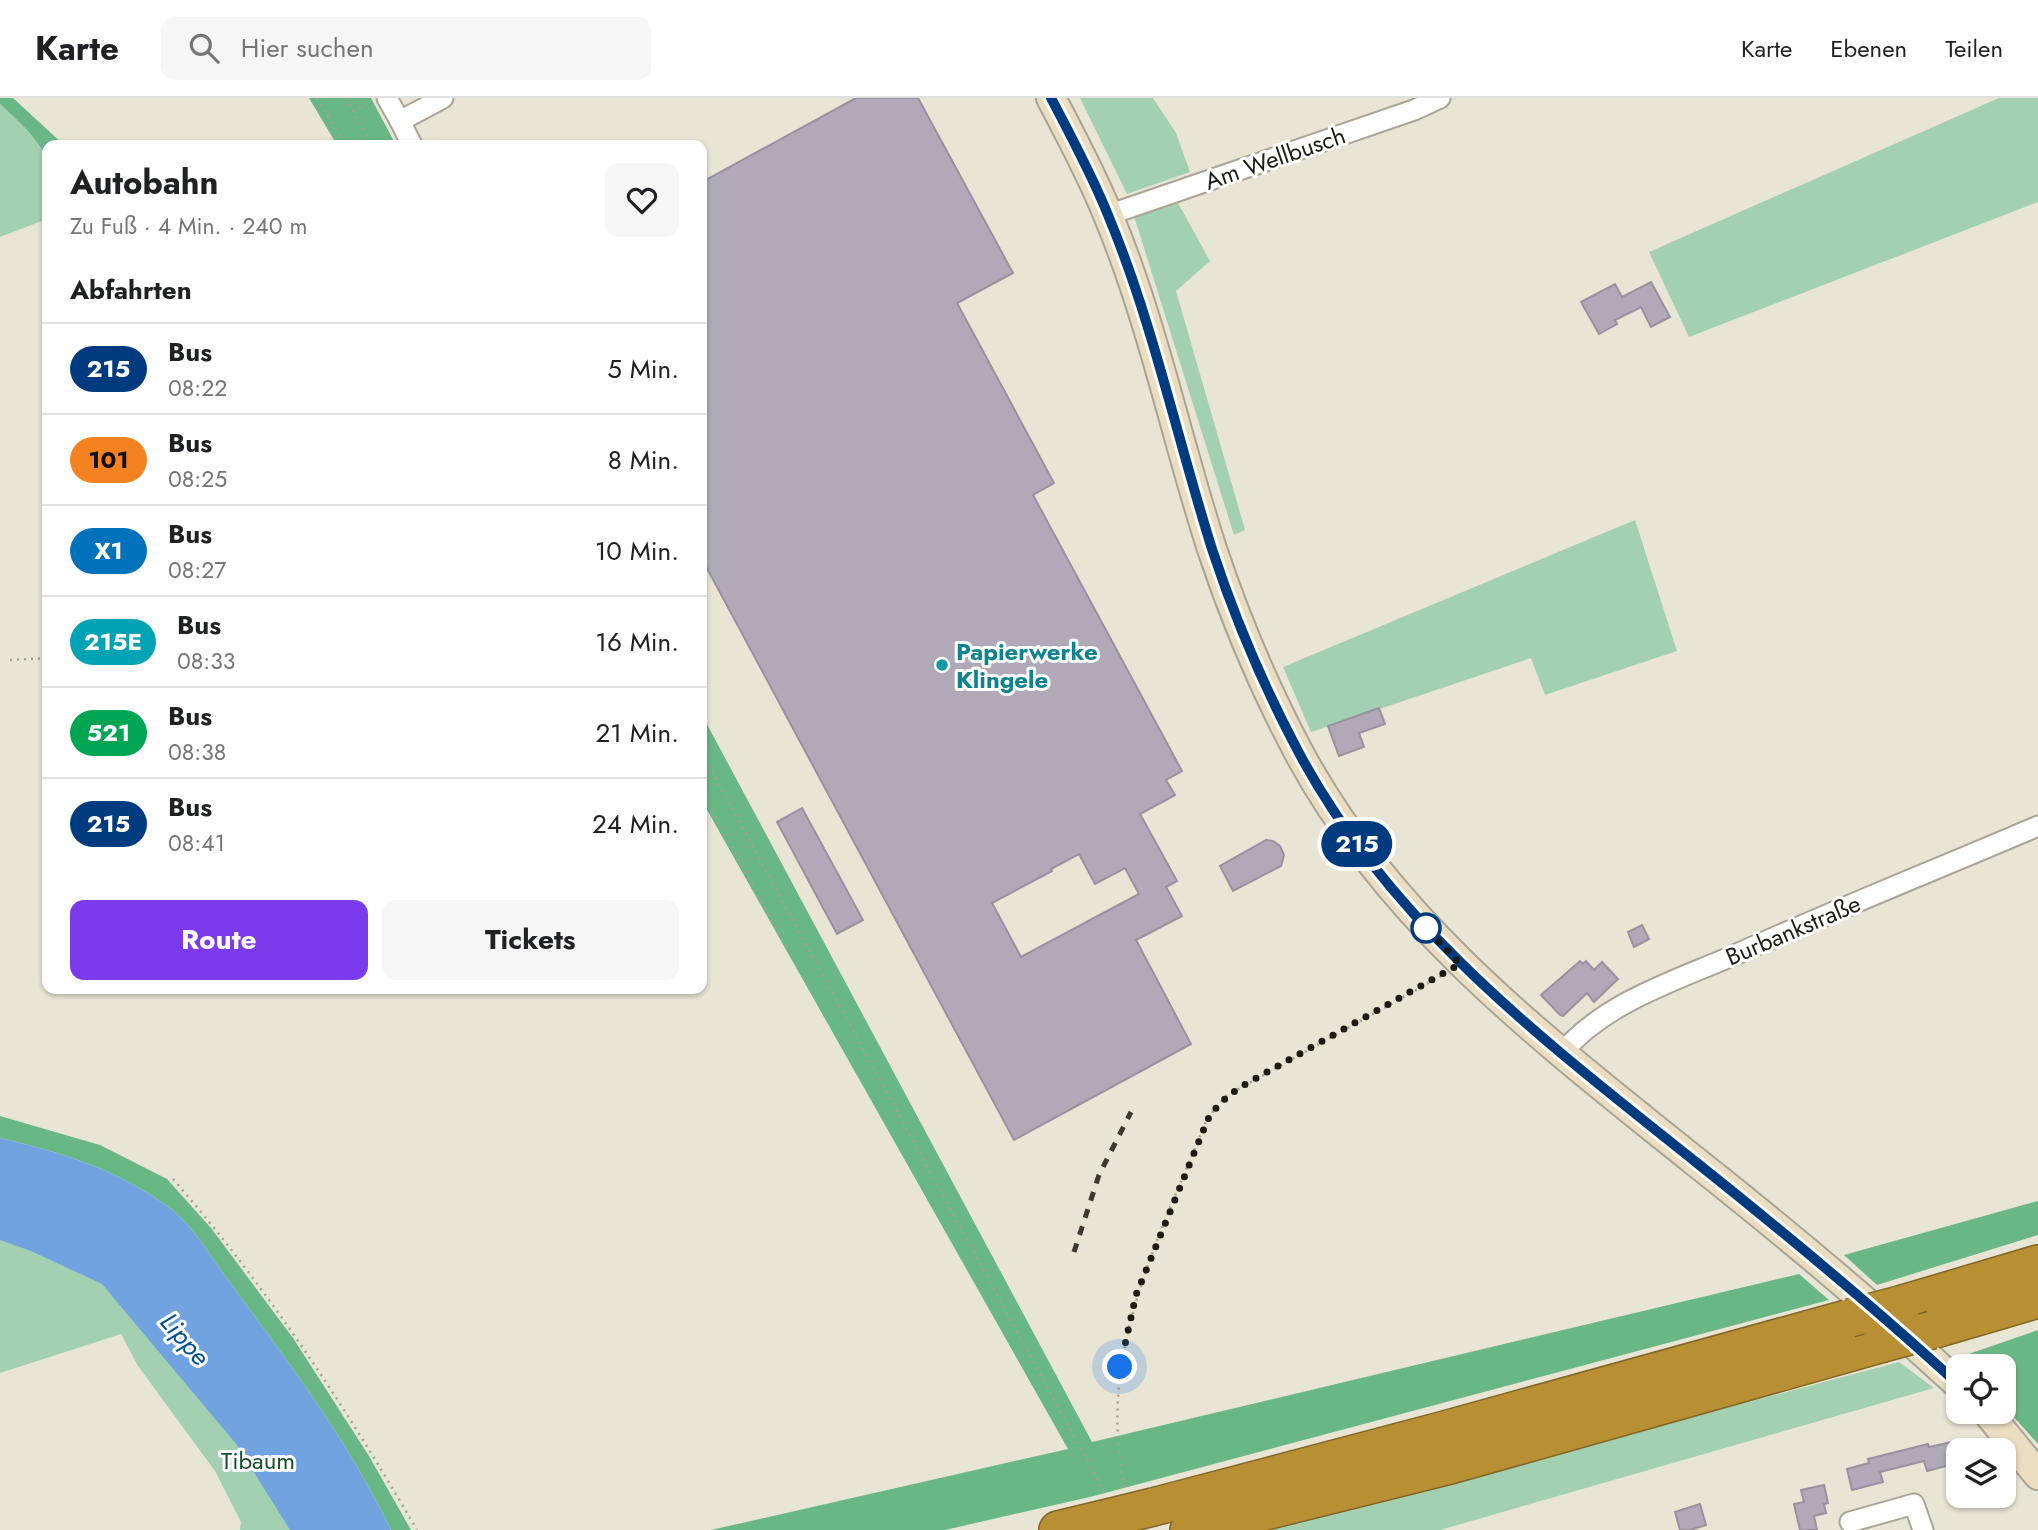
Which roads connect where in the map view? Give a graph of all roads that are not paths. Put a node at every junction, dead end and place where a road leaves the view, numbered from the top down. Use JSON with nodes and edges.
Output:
{"nodes":[{"id":1,"x":387,"y":98,"type":"edge"},
{"id":2,"x":443,"y":98,"type":"edge"},
{"id":3,"x":1051,"y":98,"type":"edge"},
{"id":4,"x":1440,"y":98,"type":"edge"},
{"id":5,"x":400,"y":121,"type":"junction"},
{"id":6,"x":410,"y":140,"type":"edge"},
{"id":7,"x":1108,"y":215,"type":"junction"},
{"id":8,"x":2038,"y":826,"type":"edge"},
{"id":9,"x":1561,"y":1054,"type":"junction"},
{"id":10,"x":2038,"y":1264,"type":"edge"},
{"id":11,"x":2038,"y":1299,"type":"edge"},
{"id":12,"x":1946,"y":1374,"type":"edge"},
{"id":13,"x":1998,"y":1424,"type":"edge"},
{"id":14,"x":2038,"y":1475,"type":"edge"},
{"id":15,"x":1850,"y":1522,"type":"dead end"},
{"id":16,"x":1058,"y":1530,"type":"edge"},
{"id":17,"x":1189,"y":1530,"type":"edge"},
{"id":18,"x":1923,"y":1530,"type":"edge"}],
"edges":[{"from":1,"to":5,"type":"street"},
{"from":2,"to":5,"type":"street"},
{"from":3,"to":7,"type":"main road"},
{"from":4,"to":7,"type":"street","name":"Am Wellbusch"},
{"from":5,"to":6,"type":"street"},
{"from":7,"to":9,"type":"main road"},
{"from":8,"to":9,"type":"street","name":"Burbankstraße"},
{"from":9,"to":12,"type":"main road"},
{"from":10,"to":16,"type":"highway","bridge":true},
{"from":11,"to":17,"type":"highway","bridge":true},
{"from":13,"to":14,"type":"main road"},
{"from":15,"to":18,"type":"street"}]}
